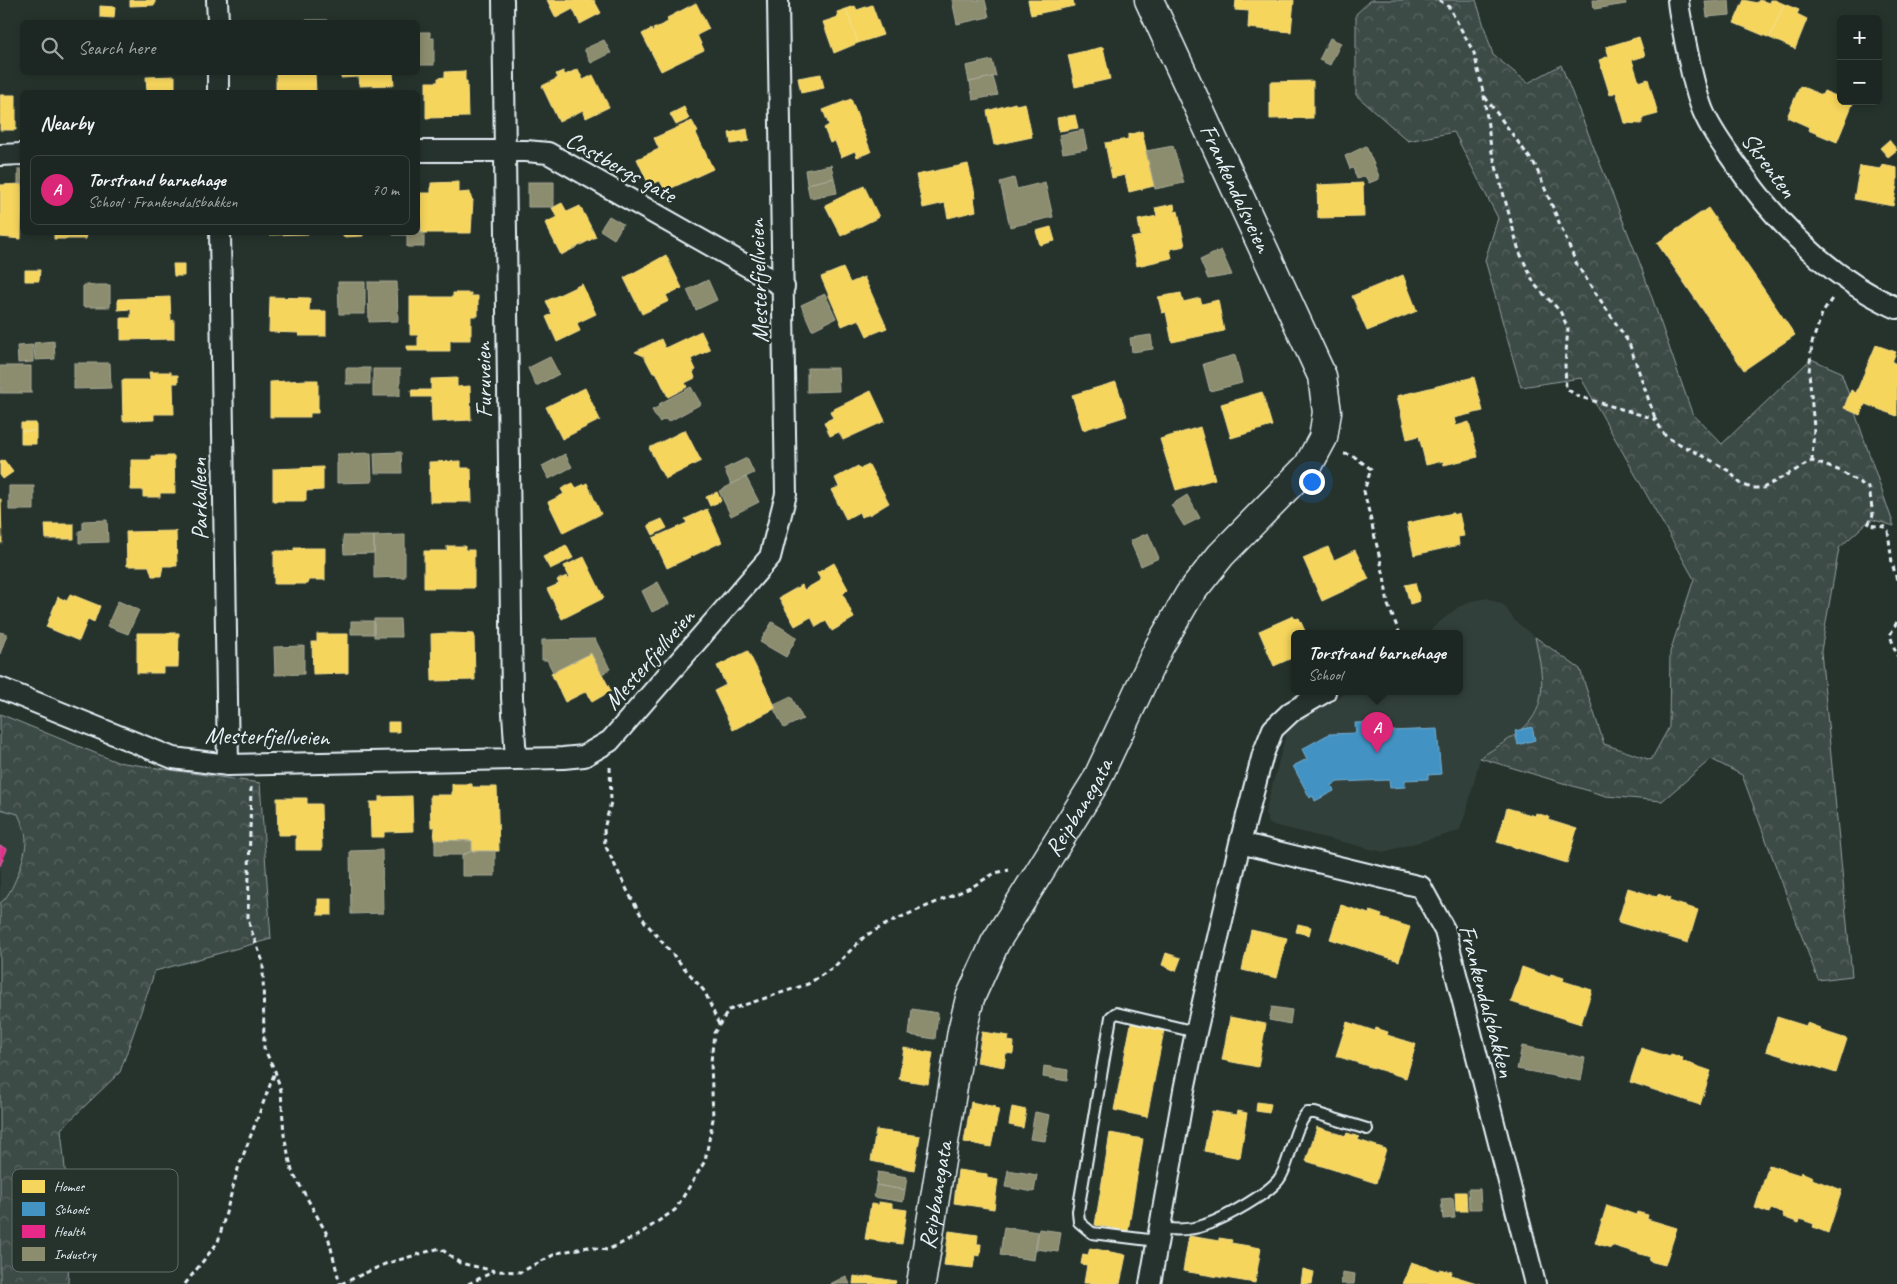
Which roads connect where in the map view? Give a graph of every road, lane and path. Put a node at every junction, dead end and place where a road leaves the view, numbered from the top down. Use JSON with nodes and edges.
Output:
{"nodes":[{"id":1,"x":217,"y":0,"type":"edge"},
{"id":2,"x":503,"y":0,"type":"edge"},
{"id":3,"x":778,"y":0,"type":"edge"},
{"id":4,"x":1149,"y":0,"type":"edge"},
{"id":5,"x":1439,"y":0,"type":"edge"},
{"id":6,"x":1678,"y":0,"type":"edge"},
{"id":7,"x":218,"y":20,"type":"edge"},
{"id":8,"x":218,"y":75,"type":"edge"},
{"id":9,"x":218,"y":90,"type":"edge"},
{"id":10,"x":1484,"y":96,"type":"junction"},
{"id":11,"x":420,"y":151,"type":"edge"},
{"id":12,"x":505,"y":151,"type":"junction"},
{"id":13,"x":20,"y":154,"type":"edge"},
{"id":14,"x":0,"y":155,"type":"edge"},
{"id":15,"x":220,"y":235,"type":"edge"},
{"id":16,"x":784,"y":287,"type":"junction"},
{"id":17,"x":1834,"y":295,"type":"dead end"},
{"id":18,"x":1897,"y":308,"type":"edge"},
{"id":19,"x":1322,"y":376,"type":"joint"},
{"id":20,"x":1655,"y":419,"type":"junction"},
{"id":21,"x":1352,"y":455,"type":"dead end"},
{"id":22,"x":1812,"y":461,"type":"junction"},
{"id":23,"x":1897,"y":580,"type":"edge"},
{"id":24,"x":1897,"y":622,"type":"edge"},
{"id":25,"x":1398,"y":630,"type":"edge"},
{"id":26,"x":1897,"y":656,"type":"edge"},
{"id":27,"x":0,"y":688,"type":"edge"},
{"id":28,"x":1320,"y":695,"type":"edge"},
{"id":29,"x":516,"y":759,"type":"junction"},
{"id":30,"x":251,"y":764,"type":"junction"},
{"id":31,"x":609,"y":764,"type":"dead end"},
{"id":32,"x":228,"y":765,"type":"junction"},
{"id":33,"x":1240,"y":843,"type":"junction"},
{"id":34,"x":1012,"y":870,"type":"dead end"},
{"id":35,"x":719,"y":1026,"type":"junction"},
{"id":36,"x":1196,"y":1032,"type":"junction"},
{"id":37,"x":275,"y":1072,"type":"junction"},
{"id":38,"x":1368,"y":1129,"type":"dead end"},
{"id":39,"x":1158,"y":1235,"type":"junction"},
{"id":40,"x":495,"y":1271,"type":"junction"},
{"id":41,"x":185,"y":1284,"type":"edge"},
{"id":42,"x":340,"y":1284,"type":"edge"},
{"id":43,"x":468,"y":1284,"type":"edge"},
{"id":44,"x":921,"y":1284,"type":"edge"},
{"id":45,"x":1150,"y":1284,"type":"edge"},
{"id":46,"x":1535,"y":1284,"type":"edge"}],
"edges":[{"from":1,"to":7,"type":"street"},
{"from":2,"to":12,"type":"street","name":"Furuveien"},
{"from":3,"to":16,"type":"street","name":"Mesterfjellveien"},
{"from":4,"to":19,"type":"main road","name":"Frankendalsveien"},
{"from":5,"to":10,"type":"path"},
{"from":6,"to":18,"type":"street","name":"Skrenten"},
{"from":8,"to":9,"type":"street"},
{"from":10,"to":20,"type":"path"},
{"from":10,"to":20,"type":"path"},
{"from":11,"to":12,"type":"street","name":"Castbergs gate"},
{"from":12,"to":16,"type":"street","name":"Castbergs gate"},
{"from":12,"to":29,"type":"street","name":"Furuveien"},
{"from":13,"to":14,"type":"street"},
{"from":15,"to":32,"type":"street","name":"Parkalleen"},
{"from":16,"to":29,"type":"street","name":"Mesterfjellveien"},
{"from":17,"to":22,"type":"path"},
{"from":19,"to":44,"type":"main road","name":"Reipbanegata"},
{"from":20,"to":22,"type":"path"},
{"from":21,"to":25,"type":"path"},
{"from":22,"to":23,"type":"path"},
{"from":24,"to":26,"type":"path"},
{"from":27,"to":32,"type":"street","name":"Mesterfjellveien"},
{"from":28,"to":33,"type":"street"},
{"from":29,"to":30,"type":"street","name":"Mesterfjellveien"},
{"from":30,"to":32,"type":"street","name":"Mesterfjellveien"},
{"from":30,"to":37,"type":"path"},
{"from":31,"to":35,"type":"path"},
{"from":33,"to":36,"type":"street"},
{"from":33,"to":46,"type":"street","name":"Frankendalsbakken"},
{"from":34,"to":35,"type":"path"},
{"from":35,"to":40,"type":"path"},
{"from":36,"to":39,"type":"street"},
{"from":36,"to":39,"type":"lane"},
{"from":37,"to":41,"type":"path"},
{"from":37,"to":42,"type":"path"},
{"from":38,"to":39,"type":"lane"},
{"from":39,"to":45,"type":"street"},
{"from":40,"to":42,"type":"path"},
{"from":40,"to":43,"type":"path"}]}
